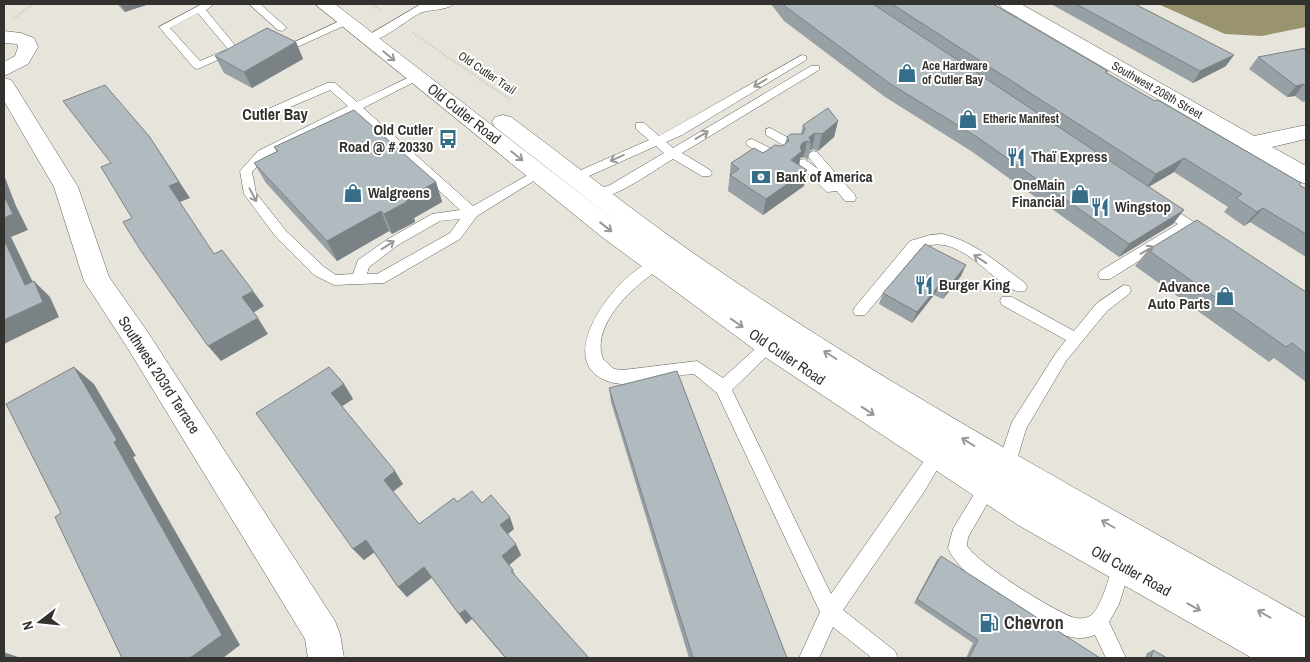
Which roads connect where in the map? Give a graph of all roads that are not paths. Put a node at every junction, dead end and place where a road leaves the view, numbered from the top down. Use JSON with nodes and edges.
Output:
{"nodes":[{"id":1,"x":254,"y":4,"type":"edge"},
{"id":2,"x":324,"y":4,"type":"edge"},
{"id":3,"x":450,"y":4,"type":"edge"},
{"id":4,"x":1008,"y":4,"type":"edge"},
{"id":5,"x":204,"y":6,"type":"edge"},
{"id":6,"x":424,"y":7,"type":"edge"},
{"id":7,"x":368,"y":19,"type":"edge"},
{"id":8,"x":282,"y":28,"type":"dead end"},
{"id":9,"x":7,"y":29,"type":"edge"},
{"id":10,"x":290,"y":47,"type":"edge"},
{"id":11,"x":802,"y":58,"type":"dead end"},
{"id":12,"x":815,"y":68,"type":"dead end"},
{"id":13,"x":4,"y":70,"type":"edge"},
{"id":14,"x":424,"y":73,"type":"junction"},
{"id":15,"x":4,"y":84,"type":"edge"},
{"id":16,"x":354,"y":108,"type":"junction"},
{"id":17,"x":256,"y":117,"type":"dead end"},
{"id":18,"x":640,"y":126,"type":"dead end"},
{"id":19,"x":770,"y":132,"type":"dead end"},
{"id":20,"x":1306,"y":132,"type":"edge"},
{"id":21,"x":658,"y":140,"type":"junction"},
{"id":22,"x":756,"y":141,"type":"dead end"},
{"id":23,"x":1252,"y":144,"type":"junction"},
{"id":24,"x":672,"y":153,"type":"junction"},
{"id":25,"x":804,"y":162,"type":"joint"},
{"id":26,"x":706,"y":173,"type":"dead end"},
{"id":27,"x":1306,"y":176,"type":"edge"},
{"id":28,"x":556,"y":179,"type":"junction"},
{"id":29,"x":599,"y":194,"type":"junction"},
{"id":30,"x":1155,"y":202,"type":"edge"},
{"id":31,"x":472,"y":212,"type":"junction"},
{"id":32,"x":1188,"y":224,"type":"junction"},
{"id":33,"x":1212,"y":240,"type":"edge"},
{"id":34,"x":655,"y":265,"type":"junction"},
{"id":35,"x":1105,"y":275,"type":"dead end"},
{"id":36,"x":358,"y":280,"type":"junction"},
{"id":37,"x":1020,"y":288,"type":"dead end"},
{"id":38,"x":1124,"y":290,"type":"dead end"},
{"id":39,"x":1008,"y":301,"type":"dead end"},
{"id":40,"x":860,"y":311,"type":"dead end"},
{"id":41,"x":778,"y":336,"type":"junction"},
{"id":42,"x":1076,"y":339,"type":"junction"},
{"id":43,"x":723,"y":388,"type":"junction"},
{"id":44,"x":937,"y":456,"type":"junction"},
{"id":45,"x":997,"y":477,"type":"junction"},
{"id":46,"x":1127,"y":552,"type":"junction"},
{"id":47,"x":830,"y":612,"type":"junction"},
{"id":48,"x":1099,"y":622,"type":"junction"},
{"id":49,"x":1306,"y":638,"type":"edge"},
{"id":50,"x":326,"y":658,"type":"edge"},
{"id":51,"x":810,"y":658,"type":"edge"},
{"id":52,"x":888,"y":658,"type":"edge"},
{"id":53,"x":1116,"y":658,"type":"edge"},
{"id":54,"x":1287,"y":658,"type":"edge"}],
"edges":[{"from":1,"to":8,"type":"lane"},
{"from":2,"to":7,"type":"main road","name":"Old Cutler Road"},
{"from":3,"to":6,"type":"lane"},
{"from":4,"to":23,"type":"main road","name":"Southwest 206th Street"},
{"from":5,"to":5,"type":"lane"},
{"from":6,"to":7,"type":"lane"},
{"from":7,"to":10,"type":"lane"},
{"from":7,"to":14,"type":"main road","name":"Old Cutler Road"},
{"from":9,"to":13,"type":"main road"},
{"from":11,"to":21,"type":"lane","one_way":true},
{"from":24,"to":12,"type":"lane","one_way":true},
{"from":14,"to":16,"type":"lane"},
{"from":14,"to":28,"type":"main road","name":"Old Cutler Road"},
{"from":14,"to":28,"type":"main road","name":"Old Cutler Road","one_way":true},
{"from":15,"to":50,"type":"main road","name":"Southwest 203rd Terrace"},
{"from":16,"to":17,"type":"lane"},
{"from":16,"to":31,"type":"lane"},
{"from":16,"to":36,"type":"lane","one_way":true},
{"from":18,"to":21,"type":"lane"},
{"from":19,"to":22,"type":"lane"},
{"from":20,"to":23,"type":"main road"},
{"from":21,"to":24,"type":"lane"},
{"from":21,"to":28,"type":"lane","one_way":true},
{"from":23,"to":27,"type":"main road","name":"Southwest 206th Street"},
{"from":24,"to":26,"type":"lane"},
{"from":24,"to":29,"type":"lane"},
{"from":25,"to":25,"type":"lane"},
{"from":28,"to":29,"type":"main road","name":"Old Cutler Road"},
{"from":28,"to":31,"type":"lane"},
{"from":28,"to":34,"type":"main road","name":"Old Cutler Road","one_way":true},
{"from":29,"to":41,"type":"main road","name":"Old Cutler Road"},
{"from":30,"to":32,"type":"lane"},
{"from":31,"to":36,"type":"lane"},
{"from":36,"to":31,"type":"lane","one_way":true},
{"from":32,"to":33,"type":"lane"},
{"from":35,"to":32,"type":"lane","one_way":true},
{"from":34,"to":41,"type":"main road","name":"Old Cutler Road","one_way":true},
{"from":34,"to":43,"type":"lane"},
{"from":37,"to":40,"type":"lane","one_way":true},
{"from":38,"to":42,"type":"lane"},
{"from":39,"to":42,"type":"lane"},
{"from":41,"to":43,"type":"lane"},
{"from":41,"to":44,"type":"main road","name":"Old Cutler Road","one_way":true},
{"from":45,"to":41,"type":"main road","name":"Old Cutler Road","one_way":true},
{"from":42,"to":45,"type":"lane"},
{"from":43,"to":47,"type":"lane"},
{"from":44,"to":45,"type":"main road","name":"Old Cutler Road"},
{"from":44,"to":47,"type":"lane"},
{"from":46,"to":45,"type":"main road","name":"Old Cutler Road","one_way":true},
{"from":45,"to":46,"type":"main road","name":"Old Cutler Road"},
{"from":45,"to":48,"type":"lane"},
{"from":46,"to":48,"type":"lane"},
{"from":49,"to":46,"type":"main road","name":"Old Cutler Road","one_way":true},
{"from":46,"to":54,"type":"main road","name":"Old Cutler Road","one_way":true},
{"from":47,"to":51,"type":"lane"},
{"from":47,"to":52,"type":"lane"},
{"from":48,"to":53,"type":"lane"}]}
